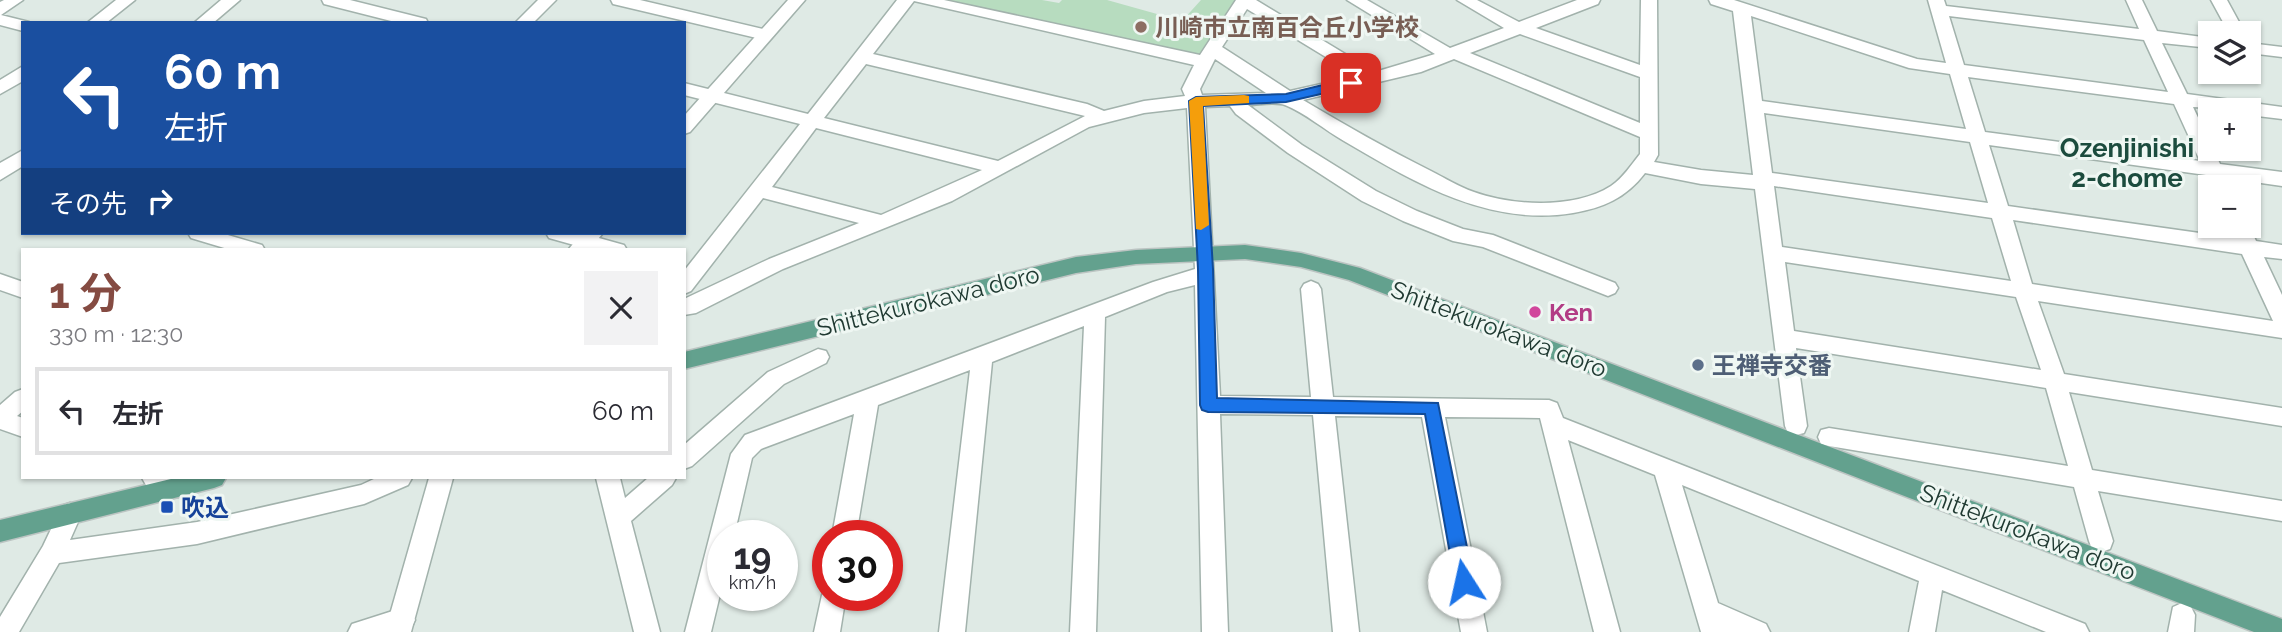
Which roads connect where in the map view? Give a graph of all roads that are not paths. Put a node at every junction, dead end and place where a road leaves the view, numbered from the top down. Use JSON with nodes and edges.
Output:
{"nodes":[{"id":1,"x":15,"y":0,"type":"edge"},
{"id":2,"x":127,"y":0,"type":"edge"},
{"id":3,"x":232,"y":0,"type":"edge"},
{"id":4,"x":330,"y":0,"type":"edge"},
{"id":5,"x":548,"y":0,"type":"edge"},
{"id":6,"x":619,"y":0,"type":"edge"},
{"id":7,"x":797,"y":0,"type":"edge"},
{"id":8,"x":906,"y":0,"type":"edge"},
{"id":9,"x":921,"y":0,"type":"edge"},
{"id":10,"x":1244,"y":0,"type":"edge"},
{"id":11,"x":1355,"y":0,"type":"edge"},
{"id":12,"x":1465,"y":0,"type":"edge"},
{"id":13,"x":1649,"y":0,"type":"edge"},
{"id":14,"x":1717,"y":0,"type":"edge"},
{"id":15,"x":2134,"y":0,"type":"edge"},
{"id":16,"x":2219,"y":0,"type":"edge"},
{"id":17,"x":1579,"y":2,"type":"edge"},
{"id":18,"x":1938,"y":5,"type":"edge"},
{"id":19,"x":1741,"y":8,"type":"junction"},
{"id":20,"x":0,"y":10,"type":"edge"},
{"id":21,"x":0,"y":20,"type":"edge"},
{"id":22,"x":97,"y":21,"type":"edge"},
{"id":23,"x":205,"y":21,"type":"edge"},
{"id":24,"x":412,"y":21,"type":"edge"},
{"id":25,"x":525,"y":21,"type":"edge"},
{"id":26,"x":2230,"y":21,"type":"edge"},
{"id":27,"x":21,"y":25,"type":"edge"},
{"id":28,"x":1521,"y":28,"type":"junction"},
{"id":29,"x":765,"y":34,"type":"junction"},
{"id":30,"x":2151,"y":36,"type":"junction"},
{"id":31,"x":2198,"y":42,"type":"edge"},
{"id":32,"x":2261,"y":49,"type":"edge"},
{"id":33,"x":2282,"y":52,"type":"edge"},
{"id":34,"x":1452,"y":54,"type":"junction"},
{"id":35,"x":1209,"y":56,"type":"junction"},
{"id":36,"x":861,"y":57,"type":"junction"},
{"id":37,"x":1957,"y":70,"type":"junction"},
{"id":38,"x":21,"y":73,"type":"edge"},
{"id":39,"x":1649,"y":74,"type":"junction"},
{"id":40,"x":1373,"y":78,"type":"junction"},
{"id":41,"x":0,"y":88,"type":"edge"},
{"id":42,"x":686,"y":90,"type":"edge"},
{"id":43,"x":712,"y":96,"type":"junction"},
{"id":44,"x":1286,"y":98,"type":"junction"},
{"id":45,"x":2180,"y":99,"type":"junction"},
{"id":46,"x":1235,"y":100,"type":"junction"},
{"id":47,"x":1196,"y":101,"type":"junction"},
{"id":48,"x":1755,"y":106,"type":"junction"},
{"id":49,"x":2282,"y":113,"type":"edge"},
{"id":50,"x":1100,"y":117,"type":"junction"},
{"id":51,"x":812,"y":121,"type":"junction"},
{"id":52,"x":686,"y":126,"type":"edge"},
{"id":53,"x":1648,"y":134,"type":"junction"},
{"id":54,"x":1976,"y":136,"type":"junction"},
{"id":55,"x":21,"y":157,"type":"edge"},
{"id":56,"x":1641,"y":166,"type":"junction"},
{"id":57,"x":999,"y":168,"type":"junction"},
{"id":58,"x":2213,"y":169,"type":"junction"},
{"id":59,"x":0,"y":173,"type":"edge"},
{"id":60,"x":2216,"y":175,"type":"edge"},
{"id":61,"x":21,"y":179,"type":"edge"},
{"id":62,"x":2282,"y":179,"type":"edge"},
{"id":63,"x":1765,"y":180,"type":"junction"},
{"id":64,"x":758,"y":190,"type":"junction"},
{"id":65,"x":1999,"y":212,"type":"junction"},
{"id":66,"x":880,"y":222,"type":"junction"},
{"id":67,"x":209,"y":235,"type":"edge"},
{"id":68,"x":564,"y":235,"type":"edge"},
{"id":69,"x":2245,"y":238,"type":"edge"},
{"id":70,"x":586,"y":241,"type":"edge"},
{"id":71,"x":249,"y":248,"type":"edge"},
{"id":72,"x":610,"y":248,"type":"edge"},
{"id":73,"x":2250,"y":248,"type":"junction"},
{"id":74,"x":2282,"y":252,"type":"edge"},
{"id":75,"x":1774,"y":253,"type":"junction"},
{"id":76,"x":1204,"y":264,"type":"junction"},
{"id":77,"x":688,"y":276,"type":"edge"},
{"id":78,"x":0,"y":282,"type":"edge"},
{"id":79,"x":726,"y":285,"type":"junction"},
{"id":80,"x":1608,"y":288,"type":"dead end"},
{"id":81,"x":21,"y":289,"type":"edge"},
{"id":82,"x":1311,"y":289,"type":"dead end"},
{"id":83,"x":2024,"y":291,"type":"junction"},
{"id":84,"x":686,"y":307,"type":"edge"},
{"id":85,"x":1096,"y":313,"type":"junction"},
{"id":86,"x":2282,"y":317,"type":"edge"},
{"id":87,"x":2282,"y":330,"type":"edge"},
{"id":88,"x":1785,"y":338,"type":"junction"},
{"id":89,"x":818,"y":357,"type":"dead end"},
{"id":90,"x":982,"y":357,"type":"junction"},
{"id":91,"x":686,"y":360,"type":"edge"},
{"id":92,"x":2054,"y":380,"type":"junction"},
{"id":93,"x":21,"y":400,"type":"edge"},
{"id":94,"x":868,"y":400,"type":"junction"},
{"id":95,"x":1208,"y":405,"type":"junction"},
{"id":96,"x":1321,"y":406,"type":"junction"},
{"id":97,"x":1432,"y":408,"type":"junction"},
{"id":98,"x":2282,"y":417,"type":"edge"},
{"id":99,"x":0,"y":418,"type":"edge"},
{"id":100,"x":1553,"y":424,"type":"junction"},
{"id":101,"x":1796,"y":426,"type":"dead end"},
{"id":102,"x":21,"y":427,"type":"edge"},
{"id":103,"x":1829,"y":437,"type":"dead end"},
{"id":104,"x":686,"y":458,"type":"edge"},
{"id":105,"x":1665,"y":469,"type":"junction"},
{"id":106,"x":2083,"y":478,"type":"junction"},
{"id":107,"x":157,"y":479,"type":"edge"},
{"id":108,"x":211,"y":479,"type":"edge"},
{"id":109,"x":398,"y":479,"type":"edge"},
{"id":110,"x":441,"y":479,"type":"edge"},
{"id":111,"x":608,"y":479,"type":"edge"},
{"id":112,"x":663,"y":479,"type":"edge"},
{"id":113,"x":177,"y":487,"type":"junction"},
{"id":114,"x":2282,"y":511,"type":"edge"},
{"id":115,"x":70,"y":513,"type":"junction"},
{"id":116,"x":618,"y":518,"type":"junction"},
{"id":117,"x":847,"y":520,"type":"edge"},
{"id":118,"x":0,"y":531,"type":"edge"},
{"id":119,"x":2101,"y":541,"type":"dead end"},
{"id":120,"x":52,"y":552,"type":"junction"},
{"id":121,"x":1932,"y":575,"type":"junction"},
{"id":122,"x":831,"y":611,"type":"edge"},
{"id":123,"x":1711,"y":621,"type":"edge"},
{"id":124,"x":400,"y":626,"type":"edge"},
{"id":125,"x":2049,"y":627,"type":"edge"},
{"id":126,"x":2282,"y":631,"type":"edge"},
{"id":127,"x":5,"y":632,"type":"edge"},
{"id":128,"x":361,"y":632,"type":"edge"},
{"id":129,"x":647,"y":632,"type":"edge"},
{"id":130,"x":698,"y":632,"type":"edge"},
{"id":131,"x":827,"y":632,"type":"edge"},
{"id":132,"x":952,"y":632,"type":"edge"},
{"id":133,"x":1083,"y":632,"type":"edge"},
{"id":134,"x":1215,"y":632,"type":"edge"},
{"id":135,"x":1346,"y":632,"type":"edge"},
{"id":136,"x":1474,"y":632,"type":"edge"},
{"id":137,"x":1607,"y":632,"type":"edge"},
{"id":138,"x":1757,"y":632,"type":"edge"},
{"id":139,"x":1922,"y":632,"type":"edge"},
{"id":140,"x":2076,"y":632,"type":"edge"}],
"edges":[{"from":1,"to":20,"type":"street"},
{"from":2,"to":22,"type":"street"},
{"from":3,"to":23,"type":"street"},
{"from":4,"to":24,"type":"street"},
{"from":5,"to":25,"type":"street"},
{"from":6,"to":29,"type":"street"},
{"from":7,"to":29,"type":"street"},
{"from":8,"to":36,"type":"street"},
{"from":9,"to":35,"type":"street"},
{"from":10,"to":35,"type":"street"},
{"from":10,"to":40,"type":"street"},
{"from":11,"to":34,"type":"street"},
{"from":12,"to":28,"type":"street"},
{"from":13,"to":39,"type":"street"},
{"from":14,"to":19,"type":"street"},
{"from":15,"to":30,"type":"street"},
{"from":16,"to":26,"type":"street"},
{"from":17,"to":28,"type":"street"},
{"from":18,"to":30,"type":"street"},
{"from":18,"to":37,"type":"street"},
{"from":19,"to":37,"type":"street"},
{"from":19,"to":48,"type":"street"},
{"from":21,"to":27,"type":"street"},
{"from":28,"to":34,"type":"street"},
{"from":28,"to":39,"type":"street"},
{"from":29,"to":43,"type":"street"},
{"from":30,"to":31,"type":"street"},
{"from":30,"to":45,"type":"street"},
{"from":32,"to":33,"type":"street"},
{"from":34,"to":40,"type":"street"},
{"from":34,"to":53,"type":"street"},
{"from":35,"to":44,"type":"street"},
{"from":35,"to":47,"type":"street"},
{"from":36,"to":50,"type":"street"},
{"from":36,"to":51,"type":"street"},
{"from":37,"to":45,"type":"street"},
{"from":37,"to":54,"type":"street"},
{"from":38,"to":41,"type":"street"},
{"from":39,"to":53,"type":"street"},
{"from":40,"to":44,"type":"street"},
{"from":42,"to":43,"type":"street"},
{"from":43,"to":51,"type":"street"},
{"from":43,"to":52,"type":"street"},
{"from":44,"to":46,"type":"street"},
{"from":44,"to":56,"type":"street"},
{"from":45,"to":49,"type":"street"},
{"from":45,"to":58,"type":"street"},
{"from":46,"to":47,"type":"street"},
{"from":46,"to":80,"type":"street"},
{"from":47,"to":50,"type":"street"},
{"from":47,"to":76,"type":"street"},
{"from":48,"to":54,"type":"street"},
{"from":48,"to":63,"type":"street"},
{"from":50,"to":57,"type":"street"},
{"from":51,"to":57,"type":"street"},
{"from":51,"to":64,"type":"street"},
{"from":53,"to":56,"type":"street"},
{"from":54,"to":58,"type":"street"},
{"from":54,"to":65,"type":"street"},
{"from":55,"to":59,"type":"street"},
{"from":56,"to":63,"type":"street"},
{"from":57,"to":66,"type":"street"},
{"from":58,"to":60,"type":"street"},
{"from":58,"to":62,"type":"street"},
{"from":59,"to":61,"type":"street"},
{"from":63,"to":65,"type":"street"},
{"from":63,"to":75,"type":"street"},
{"from":64,"to":66,"type":"street"},
{"from":64,"to":77,"type":"street"},
{"from":65,"to":73,"type":"street"},
{"from":65,"to":83,"type":"street"},
{"from":66,"to":79,"type":"street"},
{"from":67,"to":71,"type":"street"},
{"from":68,"to":70,"type":"street"},
{"from":69,"to":73,"type":"street"},
{"from":70,"to":72,"type":"street"},
{"from":73,"to":74,"type":"street"},
{"from":73,"to":86,"type":"street"},
{"from":75,"to":83,"type":"street"},
{"from":75,"to":88,"type":"street"},
{"from":76,"to":85,"type":"street"},
{"from":76,"to":91,"type":"main road","name":"Shittekurokawa doro"},
{"from":76,"to":95,"type":"street"},
{"from":76,"to":126,"type":"main road","name":"Shittekurokawa doro"},
{"from":77,"to":79,"type":"street"},
{"from":78,"to":81,"type":"street"},
{"from":79,"to":84,"type":"street"},
{"from":82,"to":96,"type":"street"},
{"from":83,"to":87,"type":"street"},
{"from":83,"to":92,"type":"street"},
{"from":85,"to":90,"type":"street"},
{"from":85,"to":133,"type":"street"},
{"from":88,"to":92,"type":"street"},
{"from":88,"to":101,"type":"street"},
{"from":89,"to":104,"type":"street"},
{"from":90,"to":94,"type":"street"},
{"from":90,"to":132,"type":"street"},
{"from":92,"to":98,"type":"street"},
{"from":92,"to":106,"type":"street"},
{"from":93,"to":99,"type":"street"},
{"from":94,"to":117,"type":"street"},
{"from":94,"to":130,"type":"street"},
{"from":95,"to":96,"type":"street"},
{"from":95,"to":134,"type":"street"},
{"from":96,"to":97,"type":"street"},
{"from":96,"to":135,"type":"street"},
{"from":97,"to":100,"type":"street"},
{"from":97,"to":136,"type":"street"},
{"from":99,"to":102,"type":"street"},
{"from":100,"to":105,"type":"street"},
{"from":100,"to":137,"type":"street"},
{"from":103,"to":106,"type":"street"},
{"from":105,"to":121,"type":"street"},
{"from":105,"to":123,"type":"street"},
{"from":106,"to":114,"type":"street"},
{"from":106,"to":119,"type":"street"},
{"from":107,"to":113,"type":"street"},
{"from":108,"to":113,"type":"main road"},
{"from":109,"to":120,"type":"street"},
{"from":110,"to":124,"type":"street"},
{"from":111,"to":116,"type":"street"},
{"from":112,"to":116,"type":"street"},
{"from":113,"to":115,"type":"main road"},
{"from":115,"to":118,"type":"main road"},
{"from":115,"to":120,"type":"street"},
{"from":116,"to":129,"type":"street"},
{"from":120,"to":127,"type":"street"},
{"from":121,"to":125,"type":"street"},
{"from":121,"to":139,"type":"street"},
{"from":122,"to":131,"type":"street"},
{"from":123,"to":138,"type":"street"},
{"from":124,"to":128,"type":"street"},
{"from":125,"to":140,"type":"street"}]}
